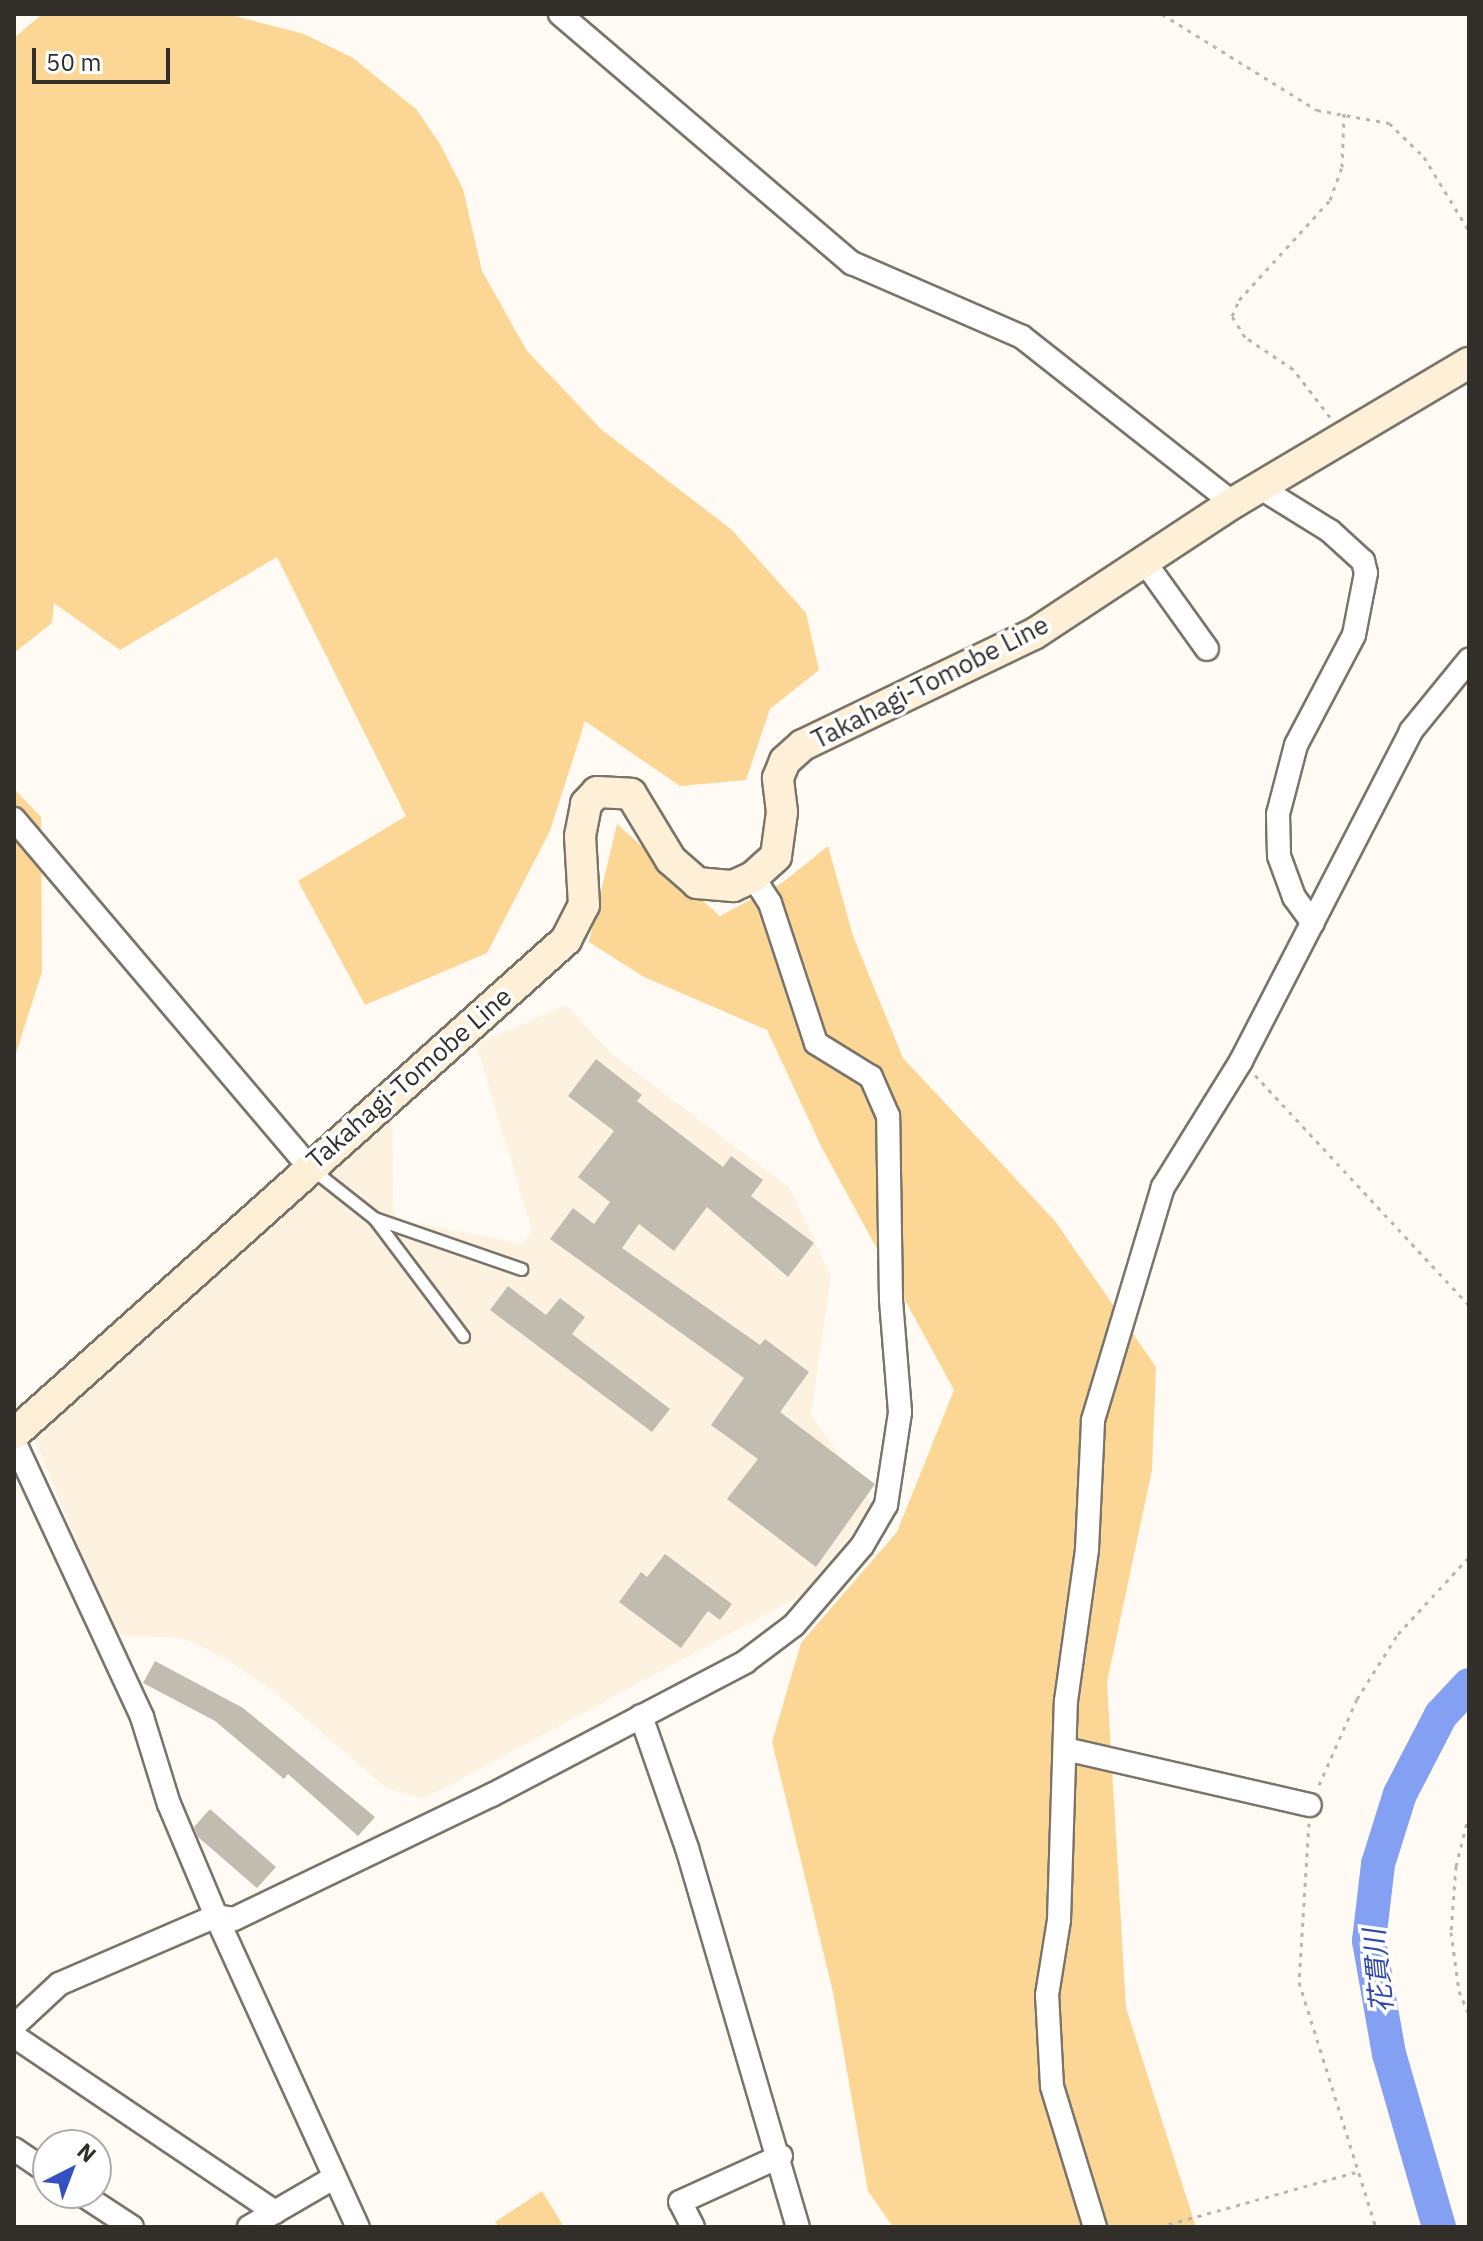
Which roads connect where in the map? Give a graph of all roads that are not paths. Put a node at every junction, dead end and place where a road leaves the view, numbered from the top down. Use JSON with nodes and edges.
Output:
{"nodes":[{"id":1,"x":560,"y":14,"type":"edge"},
{"id":2,"x":1469,"y":363,"type":"edge"},
{"id":3,"x":1259,"y":487,"type":"junction"},
{"id":4,"x":1233,"y":503,"type":"junction"},
{"id":5,"x":1144,"y":561,"type":"junction"},
{"id":6,"x":1207,"y":649,"type":"dead end"},
{"id":7,"x":1469,"y":660,"type":"edge"},
{"id":8,"x":14,"y":819,"type":"edge"},
{"id":9,"x":753,"y":877,"type":"junction"},
{"id":10,"x":1313,"y":923,"type":"junction"},
{"id":11,"x":308,"y":1166,"type":"junction"},
{"id":12,"x":374,"y":1218,"type":"junction"},
{"id":13,"x":521,"y":1269,"type":"dead end"},
{"id":14,"x":463,"y":1336,"type":"dead end"},
{"id":15,"x":14,"y":1434,"type":"edge"},
{"id":16,"x":14,"y":1441,"type":"edge"},
{"id":17,"x":641,"y":1716,"type":"junction"},
{"id":18,"x":1065,"y":1749,"type":"junction"},
{"id":19,"x":1310,"y":1805,"type":"road end"},
{"id":20,"x":216,"y":1916,"type":"junction"},
{"id":21,"x":14,"y":2026,"type":"edge"},
{"id":22,"x":14,"y":2036,"type":"edge"},
{"id":23,"x":14,"y":2149,"type":"edge"},
{"id":24,"x":781,"y":2156,"type":"junction"},
{"id":25,"x":32,"y":2161,"type":"edge"},
{"id":26,"x":335,"y":2177,"type":"junction"},
{"id":27,"x":104,"y":2209,"type":"edge"},
{"id":28,"x":275,"y":2212,"type":"junction"},
{"id":29,"x":132,"y":2227,"type":"edge"},
{"id":30,"x":249,"y":2227,"type":"edge"},
{"id":31,"x":358,"y":2227,"type":"edge"},
{"id":32,"x":693,"y":2227,"type":"edge"},
{"id":33,"x":798,"y":2227,"type":"edge"},
{"id":34,"x":1095,"y":2227,"type":"edge"}],
"edges":[{"from":1,"to":4,"type":"street"},
{"from":2,"to":3,"type":"main road","name":"Takahagi-Tomobe Line"},
{"from":3,"to":4,"type":"main road","name":"Takahagi-Tomobe Line"},
{"from":3,"to":10,"type":"street"},
{"from":4,"to":5,"type":"main road","name":"Takahagi-Tomobe Line"},
{"from":5,"to":6,"type":"street"},
{"from":5,"to":9,"type":"main road","name":"Takahagi-Tomobe Line"},
{"from":7,"to":10,"type":"street"},
{"from":8,"to":11,"type":"street"},
{"from":9,"to":11,"type":"main road","name":"Takahagi-Tomobe Line"},
{"from":9,"to":17,"type":"street"},
{"from":10,"to":18,"type":"street"},
{"from":11,"to":12,"type":"lane"},
{"from":11,"to":15,"type":"main road","name":"Takahagi-Tomobe Line"},
{"from":12,"to":13,"type":"lane"},
{"from":12,"to":14,"type":"lane"},
{"from":16,"to":20,"type":"street"},
{"from":17,"to":20,"type":"street"},
{"from":17,"to":24,"type":"street"},
{"from":18,"to":19,"type":"street"},
{"from":18,"to":34,"type":"street"},
{"from":20,"to":21,"type":"street"},
{"from":20,"to":26,"type":"street"},
{"from":22,"to":28,"type":"street"},
{"from":23,"to":25,"type":"street"},
{"from":24,"to":32,"type":"street"},
{"from":24,"to":33,"type":"street"},
{"from":26,"to":28,"type":"street"},
{"from":26,"to":31,"type":"street"},
{"from":27,"to":29,"type":"street"},
{"from":28,"to":30,"type":"street"}]}
